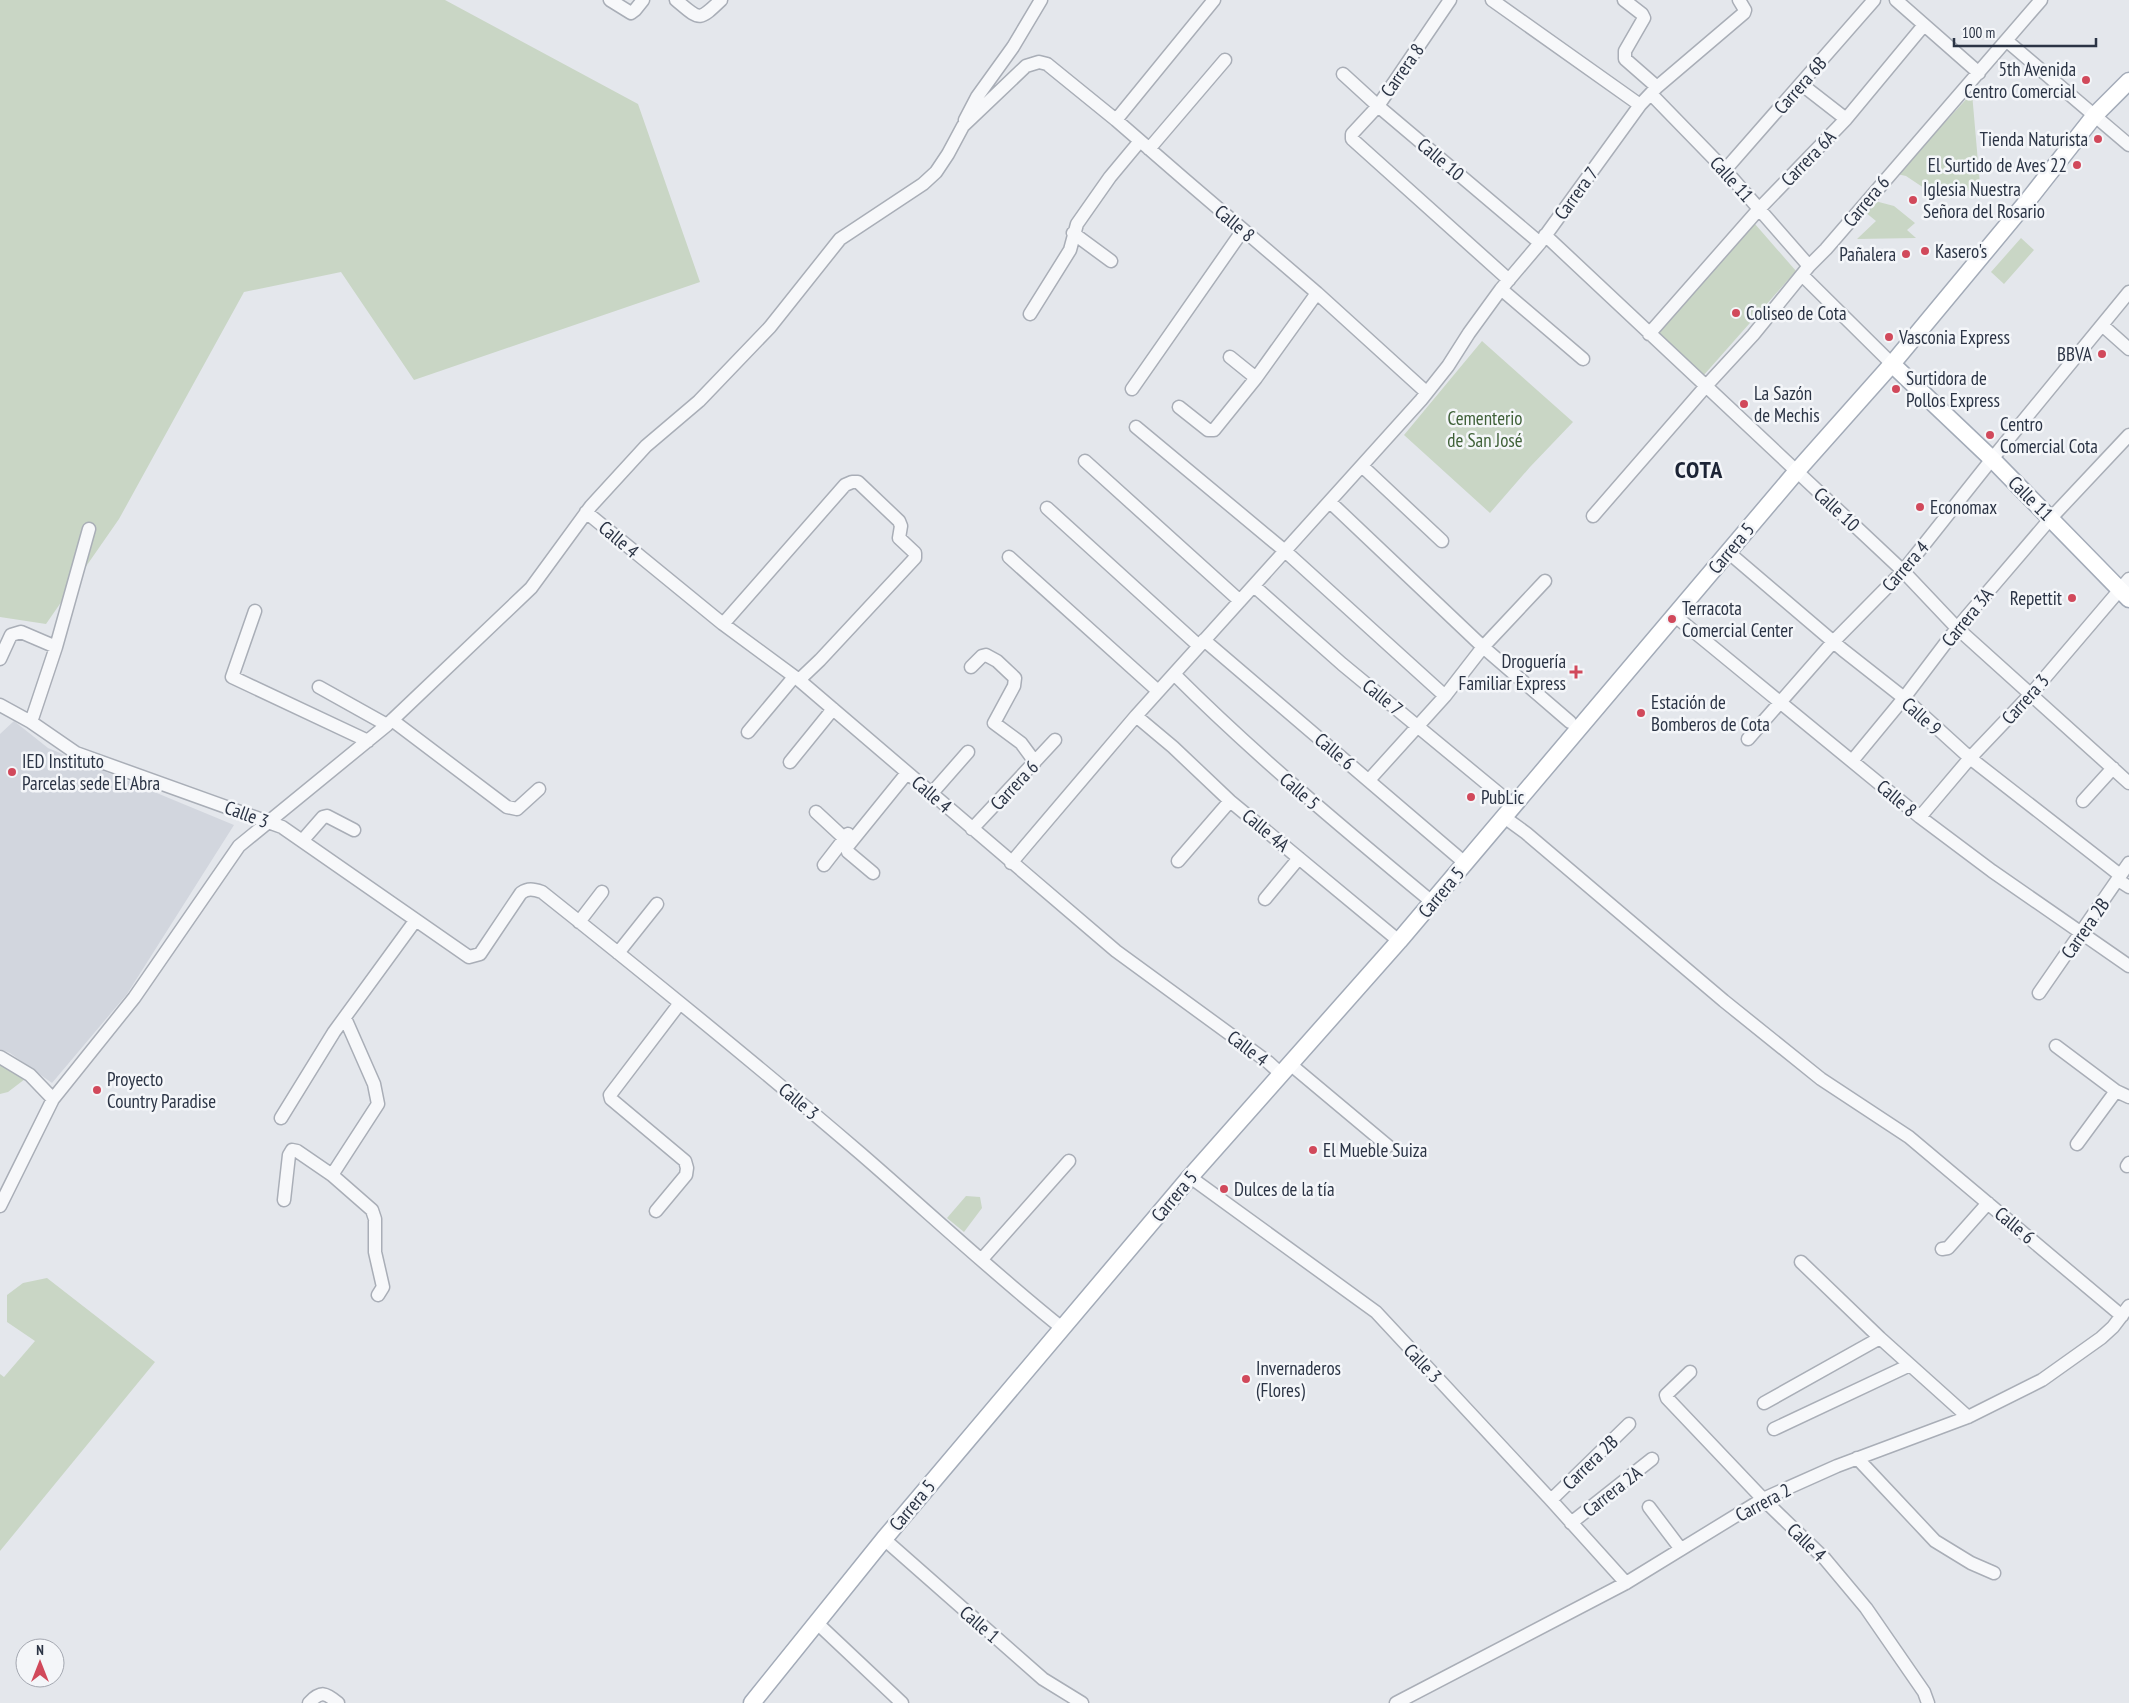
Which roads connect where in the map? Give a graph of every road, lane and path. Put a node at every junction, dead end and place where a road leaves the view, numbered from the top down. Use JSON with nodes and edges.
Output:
{"nodes":[{"id":1,"x":610,"y":0,"type":"edge"},
{"id":2,"x":643,"y":0,"type":"edge"},
{"id":3,"x":676,"y":0,"type":"edge"},
{"id":4,"x":721,"y":0,"type":"edge"},
{"id":5,"x":1041,"y":0,"type":"edge"},
{"id":6,"x":1214,"y":0,"type":"edge"},
{"id":7,"x":1450,"y":0,"type":"edge"},
{"id":8,"x":1492,"y":0,"type":"edge"},
{"id":9,"x":1624,"y":0,"type":"edge"},
{"id":10,"x":1874,"y":0,"type":"edge"},
{"id":11,"x":1896,"y":0,"type":"edge"},
{"id":12,"x":2041,"y":0,"type":"edge"},
{"id":13,"x":1742,"y":5,"type":"edge"},
{"id":14,"x":1924,"y":25,"type":"junction"},
{"id":15,"x":2007,"y":41,"type":"junction"},
{"id":16,"x":1225,"y":60,"type":"dead end"},
{"id":17,"x":1979,"y":73,"type":"junction"},
{"id":18,"x":1343,"y":74,"type":"dead end"},
{"id":19,"x":2129,"y":81,"type":"edge"},
{"id":20,"x":1801,"y":84,"type":"junction"},
{"id":21,"x":1654,"y":91,"type":"junction"},
{"id":22,"x":1378,"y":106,"type":"junction"},
{"id":23,"x":1640,"y":106,"type":"junction"},
{"id":24,"x":2095,"y":116,"type":"junction"},
{"id":25,"x":1846,"y":119,"type":"junction"},
{"id":26,"x":1116,"y":120,"type":"junction"},
{"id":27,"x":963,"y":126,"type":"junction"},
{"id":28,"x":1145,"y":145,"type":"junction"},
{"id":29,"x":2129,"y":145,"type":"edge"},
{"id":30,"x":1725,"y":170,"type":"junction"},
{"id":31,"x":1759,"y":209,"type":"junction"},
{"id":32,"x":1243,"y":230,"type":"junction"},
{"id":33,"x":1073,"y":233,"type":"junction"},
{"id":34,"x":1542,"y":239,"type":"junction"},
{"id":35,"x":1110,"y":261,"type":"dead end"},
{"id":36,"x":1805,"y":270,"type":"junction"},
{"id":37,"x":1505,"y":285,"type":"junction"},
{"id":38,"x":2129,"y":292,"type":"edge"},
{"id":39,"x":1317,"y":294,"type":"junction"},
{"id":40,"x":1030,"y":314,"type":"dead end"},
{"id":41,"x":2102,"y":325,"type":"junction"},
{"id":42,"x":1649,"y":334,"type":"junction"},
{"id":43,"x":2129,"y":349,"type":"edge"},
{"id":44,"x":1230,"y":357,"type":"dead end"},
{"id":45,"x":1583,"y":359,"type":"dead end"},
{"id":46,"x":1892,"y":364,"type":"junction"},
{"id":47,"x":1256,"y":378,"type":"junction"},
{"id":48,"x":1706,"y":386,"type":"junction"},
{"id":49,"x":1132,"y":390,"type":"dead end"},
{"id":50,"x":1426,"y":392,"type":"junction"},
{"id":51,"x":1180,"y":407,"type":"dead end"},
{"id":52,"x":1136,"y":427,"type":"dead end"},
{"id":53,"x":2129,"y":434,"type":"edge"},
{"id":54,"x":1992,"y":459,"type":"junction"},
{"id":55,"x":1085,"y":461,"type":"dead end"},
{"id":56,"x":1362,"y":466,"type":"junction"},
{"id":57,"x":1796,"y":472,"type":"junction"},
{"id":58,"x":1330,"y":502,"type":"junction"},
{"id":59,"x":1047,"y":508,"type":"dead end"},
{"id":60,"x":586,"y":512,"type":"junction"},
{"id":61,"x":1593,"y":516,"type":"dead end"},
{"id":62,"x":2051,"y":518,"type":"junction"},
{"id":63,"x":89,"y":529,"type":"dead end"},
{"id":64,"x":1442,"y":541,"type":"dead end"},
{"id":65,"x":1285,"y":551,"type":"junction"},
{"id":66,"x":1728,"y":552,"type":"junction"},
{"id":67,"x":1008,"y":557,"type":"dead end"},
{"id":68,"x":1903,"y":571,"type":"junction"},
{"id":69,"x":1546,"y":581,"type":"dead end"},
{"id":70,"x":1254,"y":586,"type":"junction"},
{"id":71,"x":2126,"y":589,"type":"edge"},
{"id":72,"x":1240,"y":601,"type":"junction"},
{"id":73,"x":255,"y":611,"type":"dead end"},
{"id":74,"x":1675,"y":616,"type":"junction"},
{"id":75,"x":723,"y":624,"type":"junction"},
{"id":76,"x":1957,"y":628,"type":"junction"},
{"id":77,"x":1833,"y":642,"type":"junction"},
{"id":78,"x":1202,"y":643,"type":"junction"},
{"id":79,"x":56,"y":646,"type":"junction"},
{"id":80,"x":1483,"y":647,"type":"junction"},
{"id":81,"x":0,"y":658,"type":"edge"},
{"id":82,"x":971,"y":667,"type":"dead end"},
{"id":83,"x":1174,"y":674,"type":"junction"},
{"id":84,"x":796,"y":678,"type":"junction"},
{"id":85,"x":319,"y":687,"type":"dead end"},
{"id":86,"x":1158,"y":691,"type":"junction"},
{"id":87,"x":2031,"y":694,"type":"junction"},
{"id":88,"x":1445,"y":696,"type":"junction"},
{"id":89,"x":1904,"y":698,"type":"junction"},
{"id":90,"x":1780,"y":701,"type":"junction"},
{"id":91,"x":0,"y":705,"type":"edge"},
{"id":92,"x":834,"y":709,"type":"junction"},
{"id":93,"x":1136,"y":716,"type":"junction"},
{"id":94,"x":31,"y":722,"type":"junction"},
{"id":95,"x":1570,"y":722,"type":"dead end"},
{"id":96,"x":389,"y":723,"type":"junction"},
{"id":97,"x":1417,"y":725,"type":"junction"},
{"id":98,"x":748,"y":732,"type":"dead end"},
{"id":99,"x":1748,"y":739,"type":"dead end"},
{"id":100,"x":1055,"y":740,"type":"dead end"},
{"id":101,"x":368,"y":741,"type":"junction"},
{"id":102,"x":968,"y":752,"type":"dead end"},
{"id":103,"x":1970,"y":758,"type":"junction"},
{"id":104,"x":1852,"y":761,"type":"junction"},
{"id":105,"x":790,"y":762,"type":"dead end"},
{"id":106,"x":1035,"y":762,"type":"junction"},
{"id":107,"x":2113,"y":768,"type":"junction"},
{"id":108,"x":905,"y":771,"type":"junction"},
{"id":109,"x":1369,"y":780,"type":"junction"},
{"id":110,"x":2129,"y":782,"type":"edge"},
{"id":111,"x":539,"y":789,"type":"dead end"},
{"id":112,"x":932,"y":792,"type":"junction"},
{"id":113,"x":1230,"y":801,"type":"junction"},
{"id":114,"x":2083,"y":801,"type":"dead end"},
{"id":115,"x":1509,"y":811,"type":"junction"},
{"id":116,"x":816,"y":812,"type":"dead end"},
{"id":117,"x":1920,"y":817,"type":"junction"},
{"id":118,"x":270,"y":822,"type":"junction"},
{"id":119,"x":972,"y":829,"type":"junction"},
{"id":120,"x":354,"y":830,"type":"dead end"},
{"id":121,"x":844,"y":838,"type":"junction"},
{"id":122,"x":302,"y":840,"type":"junction"},
{"id":123,"x":1299,"y":858,"type":"junction"},
{"id":124,"x":1178,"y":861,"type":"dead end"},
{"id":125,"x":1011,"y":863,"type":"junction"},
{"id":126,"x":1465,"y":863,"type":"junction"},
{"id":127,"x":2129,"y":863,"type":"edge"},
{"id":128,"x":824,"y":864,"type":"dead end"},
{"id":129,"x":873,"y":873,"type":"dead end"},
{"id":130,"x":2123,"y":881,"type":"edge"},
{"id":131,"x":602,"y":892,"type":"dead end"},
{"id":132,"x":1265,"y":899,"type":"dead end"},
{"id":133,"x":1432,"y":902,"type":"junction"},
{"id":134,"x":658,"y":904,"type":"dead end"},
{"id":135,"x":415,"y":921,"type":"junction"},
{"id":136,"x":579,"y":922,"type":"junction"},
{"id":137,"x":2081,"y":934,"type":"junction"},
{"id":138,"x":1399,"y":941,"type":"junction"},
{"id":139,"x":618,"y":953,"type":"junction"},
{"id":140,"x":2129,"y":966,"type":"edge"},
{"id":141,"x":2039,"y":993,"type":"dead end"},
{"id":142,"x":680,"y":1003,"type":"junction"},
{"id":143,"x":345,"y":1018,"type":"junction"},
{"id":144,"x":2056,"y":1046,"type":"dead end"},
{"id":145,"x":0,"y":1057,"type":"edge"},
{"id":146,"x":1285,"y":1069,"type":"junction"},
{"id":147,"x":2116,"y":1091,"type":"junction"},
{"id":148,"x":2129,"y":1097,"type":"edge"},
{"id":149,"x":53,"y":1099,"type":"junction"},
{"id":150,"x":280,"y":1118,"type":"dead end"},
{"id":151,"x":1907,"y":1135,"type":"joint"},
{"id":152,"x":2077,"y":1144,"type":"dead end"},
{"id":153,"x":1388,"y":1146,"type":"dead end"},
{"id":154,"x":1069,"y":1161,"type":"dead end"},
{"id":155,"x":332,"y":1175,"type":"junction"},
{"id":156,"x":1190,"y":1177,"type":"junction"},
{"id":157,"x":284,"y":1200,"type":"dead end"},
{"id":158,"x":1988,"y":1203,"type":"junction"},
{"id":159,"x":0,"y":1206,"type":"edge"},
{"id":160,"x":656,"y":1211,"type":"dead end"},
{"id":161,"x":1942,"y":1249,"type":"dead end"},
{"id":162,"x":982,"y":1259,"type":"junction"},
{"id":163,"x":1802,"y":1262,"type":"dead end"},
{"id":164,"x":378,"y":1295,"type":"dead end"},
{"id":165,"x":2126,"y":1311,"type":"edge"},
{"id":166,"x":1062,"y":1328,"type":"junction"},
{"id":167,"x":1880,"y":1338,"type":"junction"},
{"id":168,"x":1910,"y":1365,"type":"junction"},
{"id":169,"x":1690,"y":1372,"type":"dead end"},
{"id":170,"x":1764,"y":1403,"type":"dead end"},
{"id":171,"x":1968,"y":1417,"type":"junction"},
{"id":172,"x":1629,"y":1424,"type":"dead end"},
{"id":173,"x":1774,"y":1429,"type":"dead end"},
{"id":174,"x":1857,"y":1458,"type":"junction"},
{"id":175,"x":1652,"y":1460,"type":"dead end"},
{"id":176,"x":1763,"y":1499,"type":"junction"},
{"id":177,"x":1552,"y":1500,"type":"junction"},
{"id":178,"x":1649,"y":1508,"type":"dead end"},
{"id":179,"x":1571,"y":1523,"type":"junction"},
{"id":180,"x":884,"y":1539,"type":"junction"},
{"id":181,"x":1680,"y":1548,"type":"junction"},
{"id":182,"x":1994,"y":1573,"type":"dead end"},
{"id":183,"x":1626,"y":1583,"type":"junction"},
{"id":184,"x":817,"y":1623,"type":"junction"},
{"id":185,"x":308,"y":1703,"type":"edge"},
{"id":186,"x":338,"y":1703,"type":"edge"},
{"id":187,"x":752,"y":1703,"type":"edge"},
{"id":188,"x":902,"y":1703,"type":"edge"},
{"id":189,"x":1082,"y":1703,"type":"edge"},
{"id":190,"x":1396,"y":1703,"type":"edge"},
{"id":191,"x":1928,"y":1703,"type":"edge"}],
"edges":[{"from":1,"to":2,"type":"street"},
{"from":3,"to":4,"type":"street"},
{"from":5,"to":27,"type":"street"},
{"from":6,"to":26,"type":"street"},
{"from":7,"to":22,"type":"street","name":"Carrera 8"},
{"from":8,"to":23,"type":"street"},
{"from":9,"to":21,"type":"street","name":"Calle 11"},
{"from":10,"to":20,"type":"street","name":"Carrera 6B"},
{"from":11,"to":14,"type":"street"},
{"from":12,"to":15,"type":"street","name":"Carrera 6"},
{"from":13,"to":21,"type":"street","name":"Carrera 7"},
{"from":14,"to":17,"type":"street"},
{"from":14,"to":25,"type":"street","name":"Carrera 6A"},
{"from":15,"to":17,"type":"street","name":"Carrera 6"},
{"from":15,"to":24,"type":"street"},
{"from":16,"to":28,"type":"street"},
{"from":17,"to":36,"type":"street","name":"Carrera 6"},
{"from":18,"to":22,"type":"street","name":"Calle 10"},
{"from":19,"to":24,"type":"main road","name":"Carrera 5"},
{"from":20,"to":25,"type":"street"},
{"from":20,"to":30,"type":"street","name":"Carrera 6B"},
{"from":21,"to":23,"type":"street","name":"Carrera 7"},
{"from":21,"to":30,"type":"street","name":"Calle 11"},
{"from":22,"to":34,"type":"street","name":"Calle 10"},
{"from":22,"to":37,"type":"street","name":"Carrera 8"},
{"from":23,"to":34,"type":"street","name":"Carrera 7"},
{"from":24,"to":29,"type":"street"},
{"from":24,"to":46,"type":"main road","name":"Carrera 5"},
{"from":25,"to":31,"type":"street","name":"Carrera 6A"},
{"from":26,"to":27,"type":"street","name":"Calle 8"},
{"from":26,"to":28,"type":"street","name":"Calle 8"},
{"from":27,"to":60,"type":"street"},
{"from":28,"to":32,"type":"street","name":"Calle 8"},
{"from":28,"to":33,"type":"street"},
{"from":30,"to":31,"type":"street","name":"Calle 11"},
{"from":31,"to":36,"type":"street","name":"Calle 11"},
{"from":31,"to":42,"type":"street","name":"Carrera 6A"},
{"from":32,"to":39,"type":"street","name":"Calle 8"},
{"from":32,"to":49,"type":"street"},
{"from":33,"to":35,"type":"street"},
{"from":33,"to":40,"type":"street"},
{"from":34,"to":37,"type":"street","name":"Carrera 7"},
{"from":34,"to":42,"type":"street","name":"Calle 10"},
{"from":36,"to":46,"type":"street","name":"Calle 11"},
{"from":36,"to":48,"type":"street","name":"Carrera 6"},
{"from":37,"to":45,"type":"street"},
{"from":37,"to":50,"type":"street","name":"Carrera 7"},
{"from":38,"to":41,"type":"street","name":"Carrera 4"},
{"from":39,"to":47,"type":"street"},
{"from":39,"to":50,"type":"street","name":"Calle 8"},
{"from":41,"to":43,"type":"street"},
{"from":41,"to":54,"type":"street","name":"Carrera 4"},
{"from":42,"to":48,"type":"street","name":"Calle 10"},
{"from":44,"to":47,"type":"street"},
{"from":46,"to":54,"type":"main road","name":"Calle 11"},
{"from":46,"to":57,"type":"main road","name":"Carrera 5"},
{"from":47,"to":51,"type":"street"},
{"from":48,"to":57,"type":"street","name":"Calle 10"},
{"from":48,"to":61,"type":"street","name":"Carrera 6"},
{"from":50,"to":56,"type":"street","name":"Carrera 7"},
{"from":52,"to":65,"type":"street"},
{"from":53,"to":62,"type":"street","name":"Carrera 3A"},
{"from":54,"to":62,"type":"main road","name":"Calle 11"},
{"from":54,"to":68,"type":"street","name":"Carrera 4"},
{"from":55,"to":72,"type":"street"},
{"from":56,"to":58,"type":"street","name":"Carrera 7"},
{"from":56,"to":64,"type":"street"},
{"from":57,"to":66,"type":"main road","name":"Carrera 5"},
{"from":57,"to":68,"type":"street","name":"Calle 10"},
{"from":58,"to":65,"type":"street","name":"Carrera 7"},
{"from":58,"to":80,"type":"street"},
{"from":59,"to":78,"type":"street","name":"Calle 6"},
{"from":60,"to":75,"type":"street","name":"Calle 4"},
{"from":60,"to":96,"type":"street"},
{"from":62,"to":71,"type":"main road","name":"Calle 11"},
{"from":62,"to":76,"type":"street","name":"Carrera 3A"},
{"from":63,"to":79,"type":"street"},
{"from":65,"to":70,"type":"street","name":"Carrera 7"},
{"from":65,"to":88,"type":"street"},
{"from":66,"to":74,"type":"main road","name":"Carrera 5"},
{"from":66,"to":77,"type":"street","name":"Calle 9"},
{"from":67,"to":86,"type":"street"},
{"from":68,"to":76,"type":"street","name":"Calle 10"},
{"from":68,"to":77,"type":"street","name":"Carrera 4"},
{"from":69,"to":80,"type":"street"},
{"from":70,"to":72,"type":"street","name":"Carrera 7"},
{"from":70,"to":97,"type":"street","name":"Calle 7"},
{"from":71,"to":87,"type":"street","name":"Carrera 3"},
{"from":72,"to":78,"type":"street","name":"Carrera 7"},
{"from":73,"to":101,"type":"street"},
{"from":74,"to":90,"type":"street","name":"Calle 8"},
{"from":74,"to":115,"type":"main road","name":"Carrera 5"},
{"from":75,"to":84,"type":"street","name":"Calle 4"},
{"from":75,"to":84,"type":"street"},
{"from":76,"to":87,"type":"street","name":"Calle 10"},
{"from":76,"to":89,"type":"street","name":"Carrera 3A"},
{"from":77,"to":89,"type":"street","name":"Calle 9"},
{"from":77,"to":90,"type":"street","name":"Carrera 4"},
{"from":78,"to":83,"type":"street","name":"Carrera 7"},
{"from":78,"to":109,"type":"street","name":"Calle 6"},
{"from":79,"to":81,"type":"street"},
{"from":79,"to":94,"type":"street"},
{"from":80,"to":88,"type":"street"},
{"from":80,"to":95,"type":"street"},
{"from":82,"to":106,"type":"street"},
{"from":83,"to":86,"type":"street","name":"Carrera 7"},
{"from":83,"to":133,"type":"street","name":"Calle 5"},
{"from":84,"to":92,"type":"street","name":"Calle 4"},
{"from":84,"to":98,"type":"street"},
{"from":85,"to":96,"type":"street"},
{"from":86,"to":93,"type":"street","name":"Carrera 7"},
{"from":87,"to":103,"type":"street","name":"Carrera 3"},
{"from":87,"to":107,"type":"street","name":"Calle 10"},
{"from":88,"to":97,"type":"street"},
{"from":89,"to":103,"type":"street","name":"Calle 9"},
{"from":89,"to":104,"type":"street","name":"Carrera 3A"},
{"from":90,"to":99,"type":"street","name":"Carrera 4"},
{"from":90,"to":104,"type":"street","name":"Calle 8"},
{"from":91,"to":94,"type":"street","name":"Calle 3"},
{"from":92,"to":105,"type":"street"},
{"from":92,"to":108,"type":"street","name":"Calle 4"},
{"from":93,"to":113,"type":"street","name":"Calle 4A"},
{"from":93,"to":125,"type":"street","name":"Carrera 7"},
{"from":94,"to":118,"type":"street","name":"Calle 3"},
{"from":96,"to":101,"type":"street"},
{"from":96,"to":111,"type":"street"},
{"from":97,"to":109,"type":"street"},
{"from":97,"to":115,"type":"street","name":"Calle 7"},
{"from":100,"to":106,"type":"street","name":"Carrera 6"},
{"from":101,"to":118,"type":"street"},
{"from":102,"to":112,"type":"street"},
{"from":103,"to":117,"type":"street","name":"Carrera 3"},
{"from":103,"to":130,"type":"street","name":"Calle 9"},
{"from":104,"to":117,"type":"street","name":"Calle 8"},
{"from":106,"to":119,"type":"street","name":"Carrera 6"},
{"from":107,"to":110,"type":"street","name":"Calle 10"},
{"from":107,"to":114,"type":"street"},
{"from":108,"to":112,"type":"street","name":"Calle 4"},
{"from":108,"to":121,"type":"street"},
{"from":108,"to":129,"type":"street"},
{"from":109,"to":126,"type":"street","name":"Calle 6"},
{"from":112,"to":119,"type":"street","name":"Calle 4"},
{"from":113,"to":123,"type":"street","name":"Calle 4A"},
{"from":113,"to":124,"type":"street"},
{"from":115,"to":126,"type":"main road","name":"Carrera 5"},
{"from":115,"to":151,"type":"street","name":"Calle 7"},
{"from":116,"to":121,"type":"street"},
{"from":117,"to":137,"type":"street","name":"Calle 8"},
{"from":118,"to":122,"type":"street","name":"Calle 3"},
{"from":118,"to":149,"type":"street"},
{"from":119,"to":125,"type":"street","name":"Calle 4"},
{"from":120,"to":122,"type":"street"},
{"from":121,"to":128,"type":"street"},
{"from":122,"to":135,"type":"street","name":"Calle 3"},
{"from":123,"to":132,"type":"street"},
{"from":123,"to":138,"type":"street","name":"Calle 4A"},
{"from":125,"to":146,"type":"street","name":"Calle 4"},
{"from":126,"to":133,"type":"main road","name":"Carrera 5"},
{"from":127,"to":130,"type":"street","name":"Carrera 2B"},
{"from":130,"to":137,"type":"street","name":"Carrera 2B"},
{"from":131,"to":136,"type":"street"},
{"from":133,"to":138,"type":"main road","name":"Carrera 5"},
{"from":134,"to":139,"type":"street"},
{"from":135,"to":136,"type":"street","name":"Calle 3"},
{"from":135,"to":143,"type":"street"},
{"from":136,"to":139,"type":"street","name":"Calle 3"},
{"from":137,"to":140,"type":"street","name":"Calle 8"},
{"from":137,"to":141,"type":"street","name":"Carrera 2B"},
{"from":138,"to":146,"type":"main road","name":"Carrera 5"},
{"from":139,"to":142,"type":"street","name":"Calle 3"},
{"from":142,"to":160,"type":"street"},
{"from":142,"to":162,"type":"street","name":"Calle 3"},
{"from":143,"to":150,"type":"street"},
{"from":143,"to":155,"type":"street"},
{"from":144,"to":147,"type":"street"},
{"from":145,"to":149,"type":"street"},
{"from":146,"to":153,"type":"street","name":"Calle 4"},
{"from":146,"to":156,"type":"main road","name":"Carrera 5"},
{"from":147,"to":148,"type":"street"},
{"from":147,"to":152,"type":"street"},
{"from":149,"to":159,"type":"street"},
{"from":151,"to":158,"type":"street","name":"Calle 6"},
{"from":154,"to":162,"type":"street"},
{"from":155,"to":157,"type":"street"},
{"from":155,"to":164,"type":"street"},
{"from":156,"to":166,"type":"main road","name":"Carrera 5"},
{"from":156,"to":177,"type":"street","name":"Calle 3"},
{"from":158,"to":161,"type":"street"},
{"from":158,"to":165,"type":"street","name":"Calle 6"},
{"from":162,"to":166,"type":"street","name":"Calle 3"},
{"from":163,"to":167,"type":"street"},
{"from":165,"to":171,"type":"street","name":"Carrera 2"},
{"from":166,"to":180,"type":"main road","name":"Carrera 5"},
{"from":167,"to":168,"type":"street"},
{"from":167,"to":170,"type":"street"},
{"from":168,"to":171,"type":"street"},
{"from":168,"to":173,"type":"street"},
{"from":169,"to":176,"type":"street","name":"Calle 4"},
{"from":171,"to":174,"type":"street","name":"Carrera 2"},
{"from":172,"to":177,"type":"street","name":"Carrera 2B"},
{"from":174,"to":176,"type":"street","name":"Carrera 2"},
{"from":174,"to":182,"type":"street"},
{"from":175,"to":179,"type":"street","name":"Carrera 2A"},
{"from":176,"to":181,"type":"street","name":"Carrera 2"},
{"from":176,"to":191,"type":"street","name":"Calle 4"},
{"from":177,"to":179,"type":"street","name":"Calle 3"},
{"from":178,"to":181,"type":"street"},
{"from":179,"to":183,"type":"street","name":"Calle 3"},
{"from":180,"to":184,"type":"main road","name":"Carrera 5"},
{"from":180,"to":189,"type":"street","name":"Calle 1"},
{"from":181,"to":183,"type":"street","name":"Carrera 2"},
{"from":183,"to":190,"type":"street","name":"Carrera 2"},
{"from":184,"to":187,"type":"main road","name":"Carrera 5"},
{"from":184,"to":188,"type":"street"},
{"from":185,"to":186,"type":"street"}]}
